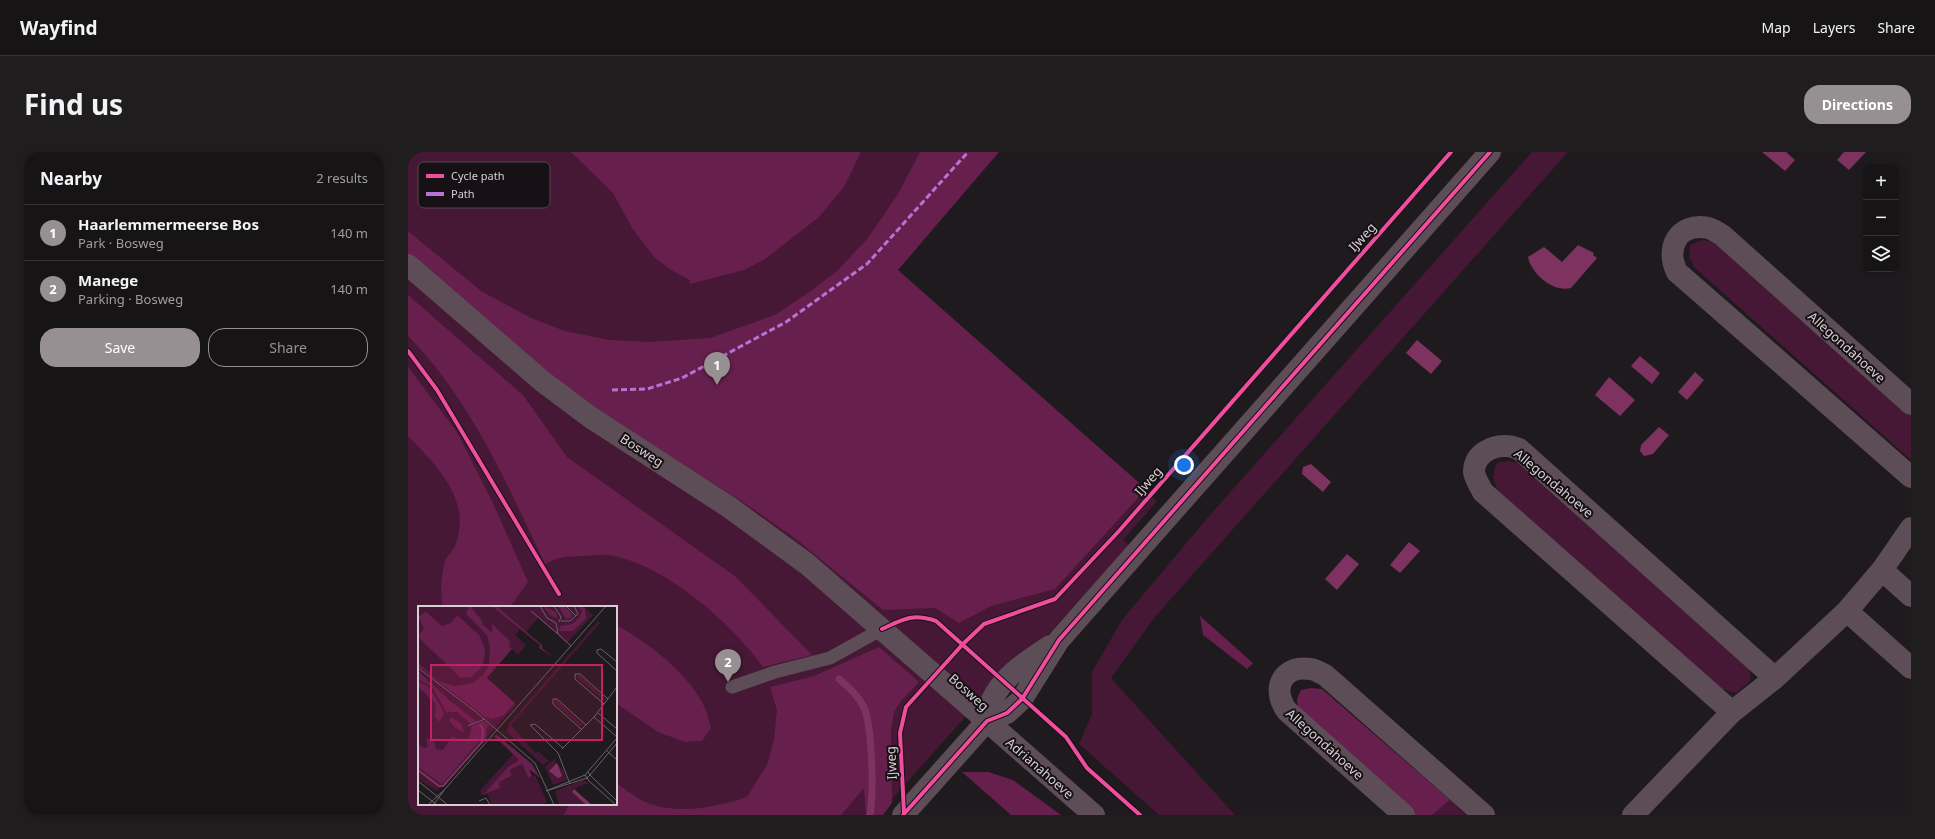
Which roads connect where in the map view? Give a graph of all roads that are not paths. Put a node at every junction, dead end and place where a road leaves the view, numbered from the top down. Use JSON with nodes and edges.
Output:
{"nodes":[{"id":1,"x":1490,"y":152,"type":"edge"},
{"id":2,"x":408,"y":265,"type":"edge"},
{"id":3,"x":1911,"y":404,"type":"edge"},
{"id":4,"x":1911,"y":477,"type":"edge"},
{"id":5,"x":1911,"y":528,"type":"edge"},
{"id":6,"x":1882,"y":570,"type":"junction"},
{"id":7,"x":1911,"y":596,"type":"edge"},
{"id":8,"x":1847,"y":611,"type":"junction"},
{"id":9,"x":882,"y":629,"type":"junction"},
{"id":10,"x":1911,"y":668,"type":"edge"},
{"id":11,"x":1775,"y":678,"type":"junction"},
{"id":12,"x":732,"y":687,"type":"dead end"},
{"id":13,"x":1732,"y":712,"type":"junction"},
{"id":14,"x":987,"y":721,"type":"junction"},
{"id":15,"x":903,"y":815,"type":"edge"},
{"id":16,"x":1094,"y":815,"type":"edge"},
{"id":17,"x":1404,"y":815,"type":"edge"},
{"id":18,"x":1484,"y":815,"type":"edge"},
{"id":19,"x":1633,"y":815,"type":"edge"}],
"edges":[{"from":1,"to":14,"type":"street"},
{"from":2,"to":9,"type":"street","name":"Bosweg"},
{"from":3,"to":4,"type":"street","name":"Allegondahoeve"},
{"from":5,"to":6,"type":"street"},
{"from":6,"to":7,"type":"street"},
{"from":6,"to":8,"type":"street"},
{"from":8,"to":10,"type":"street"},
{"from":8,"to":11,"type":"street"},
{"from":9,"to":12,"type":"lane"},
{"from":9,"to":14,"type":"street","name":"Bosweg"},
{"from":11,"to":13,"type":"street"},
{"from":11,"to":13,"type":"street","name":"Allegondahoeve"},
{"from":13,"to":19,"type":"street"},
{"from":14,"to":15,"type":"street"},
{"from":14,"to":16,"type":"street","name":"Adrianahoeve"},
{"from":17,"to":18,"type":"street","name":"Allegondahoeve"}]}
